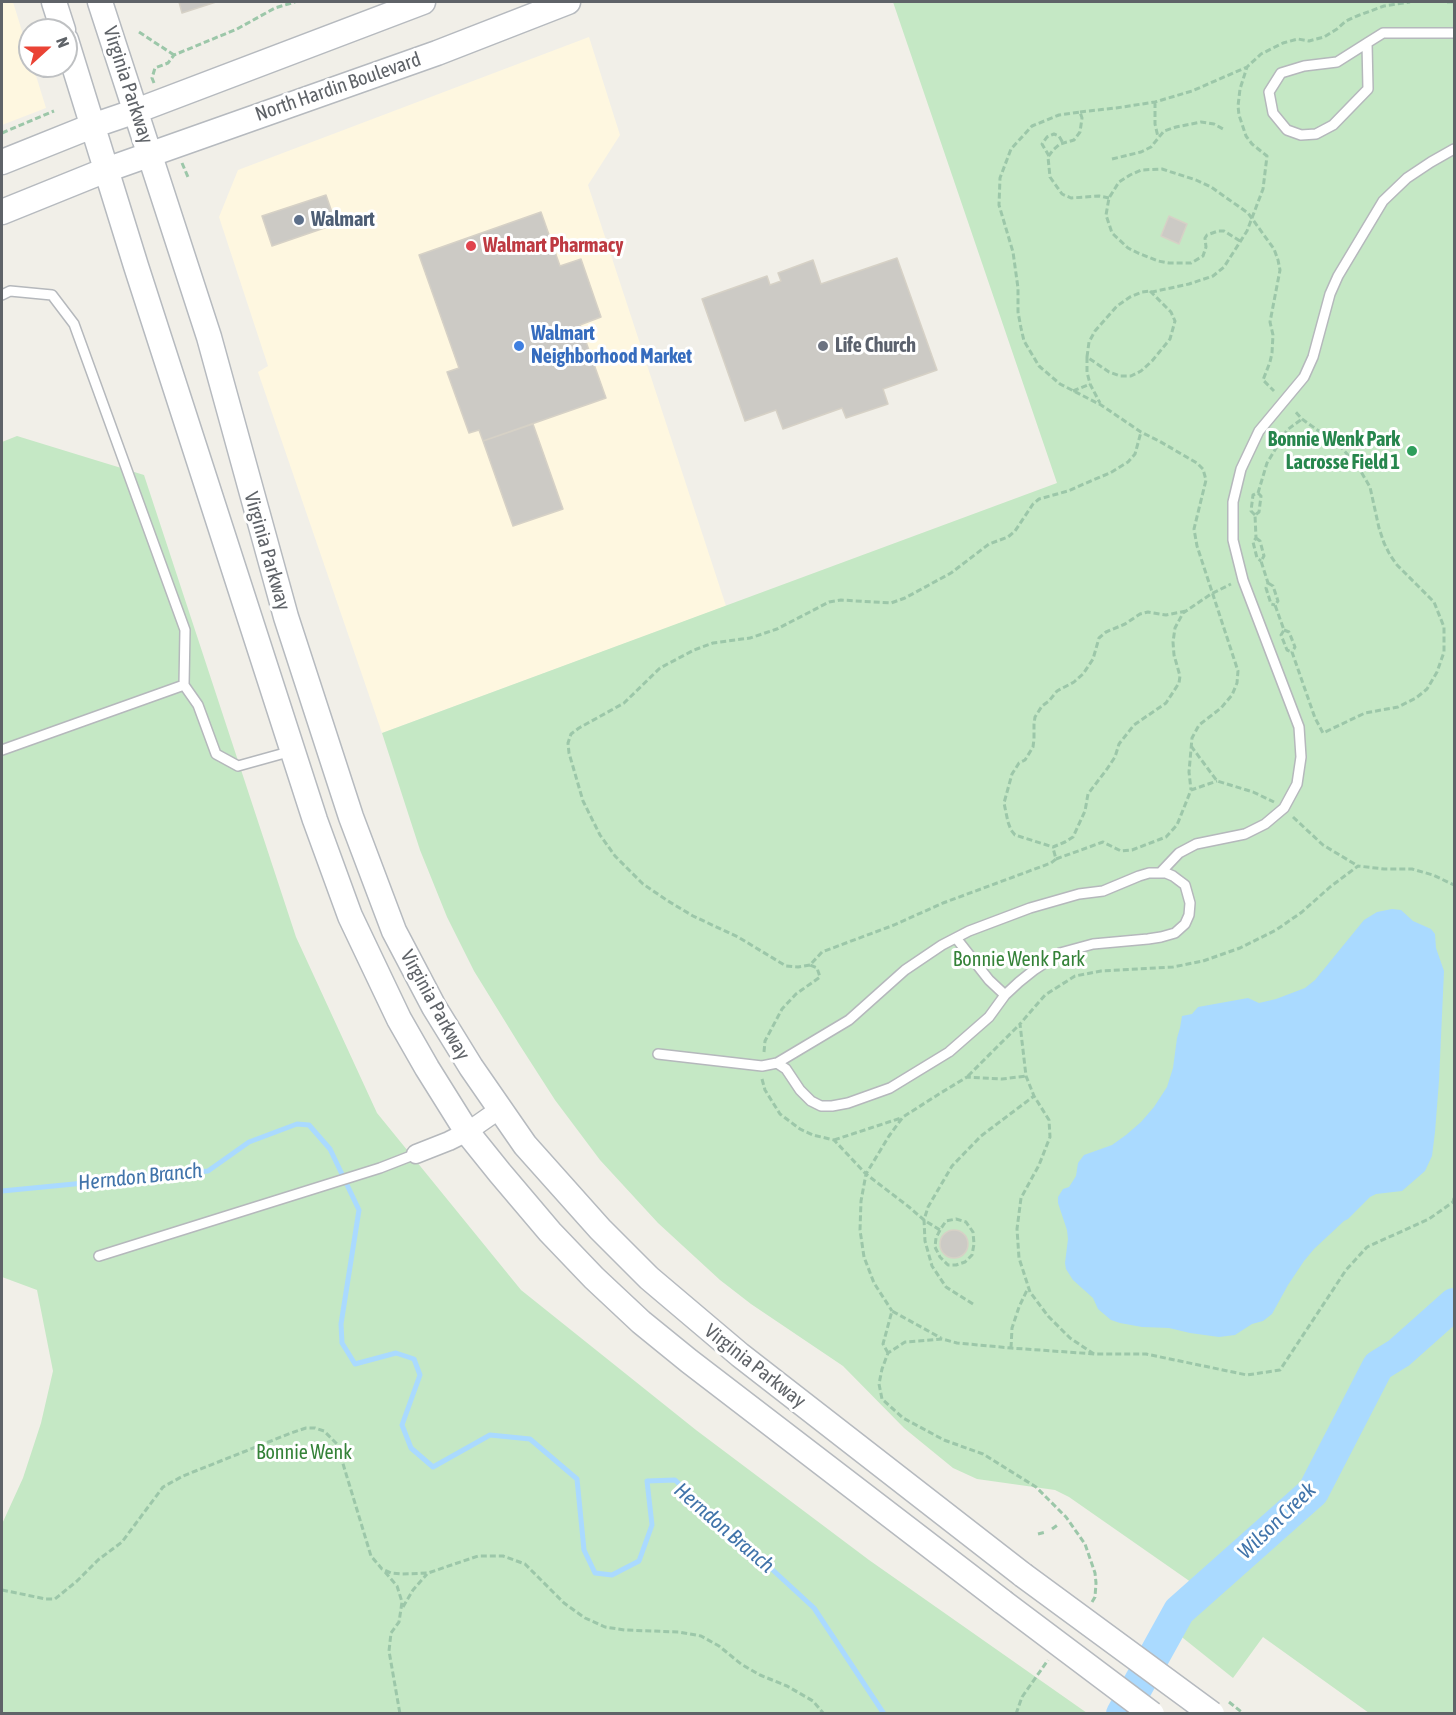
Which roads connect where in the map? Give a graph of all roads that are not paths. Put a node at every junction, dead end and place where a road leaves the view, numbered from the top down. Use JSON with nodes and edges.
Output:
{"nodes":[{"id":1,"x":54,"y":2,"type":"edge"},
{"id":2,"x":100,"y":2,"type":"edge"},
{"id":3,"x":423,"y":2,"type":"edge"},
{"id":4,"x":562,"y":3,"type":"edge"},
{"id":5,"x":59,"y":18,"type":"edge"},
{"id":6,"x":1455,"y":33,"type":"edge"},
{"id":7,"x":1367,"y":43,"type":"junction"},
{"id":8,"x":77,"y":78,"type":"edge"},
{"id":9,"x":136,"y":111,"type":"junction"},
{"id":10,"x":92,"y":126,"type":"junction"},
{"id":11,"x":1455,"y":149,"type":"edge"},
{"id":12,"x":150,"y":154,"type":"junction"},
{"id":13,"x":2,"y":162,"type":"edge"},
{"id":14,"x":106,"y":170,"type":"junction"},
{"id":15,"x":2,"y":212,"type":"edge"},
{"id":16,"x":2,"y":295,"type":"edge"},
{"id":17,"x":184,"y":685,"type":"junction"},
{"id":18,"x":326,"y":740,"type":"junction"},
{"id":19,"x":2,"y":750,"type":"edge"},
{"id":20,"x":292,"y":751,"type":"junction"},
{"id":21,"x":1161,"y":872,"type":"junction"},
{"id":22,"x":956,"y":938,"type":"junction"},
{"id":23,"x":1005,"y":995,"type":"junction"},
{"id":24,"x":658,"y":1054,"type":"dead end"},
{"id":25,"x":777,"y":1063,"type":"junction"},
{"id":26,"x":500,"y":1109,"type":"junction"},
{"id":27,"x":467,"y":1132,"type":"junction"},
{"id":28,"x":416,"y":1154,"type":"joint"},
{"id":29,"x":99,"y":1256,"type":"dead end"},
{"id":30,"x":1152,"y":1713,"type":"edge"},
{"id":31,"x":1212,"y":1713,"type":"edge"}],
"edges":[{"from":1,"to":5,"type":"main road"},
{"from":2,"to":9,"type":"main road","name":"Virginia Parkway"},
{"from":3,"to":9,"type":"main road"},
{"from":4,"to":12,"type":"main road","name":"North Hardin Boulevard"},
{"from":6,"to":7,"type":"lane"},
{"from":7,"to":7,"type":"lane"},
{"from":8,"to":10,"type":"main road","name":"Virginia Parkway"},
{"from":9,"to":10,"type":"main road"},
{"from":9,"to":12,"type":"main road","name":"Virginia Parkway"},
{"from":10,"to":13,"type":"main road"},
{"from":10,"to":14,"type":"main road","name":"Virginia Parkway"},
{"from":11,"to":21,"type":"lane"},
{"from":12,"to":14,"type":"main road","name":"North Hardin Boulevard"},
{"from":12,"to":18,"type":"main road","name":"Virginia Parkway"},
{"from":14,"to":15,"type":"main road","name":"North Hardin Boulevard"},
{"from":14,"to":20,"type":"main road","name":"Virginia Parkway"},
{"from":16,"to":17,"type":"lane"},
{"from":17,"to":19,"type":"lane"},
{"from":17,"to":20,"type":"lane"},
{"from":18,"to":20,"type":"main road"},
{"from":18,"to":26,"type":"main road","name":"Virginia Parkway"},
{"from":20,"to":27,"type":"main road","name":"Virginia Parkway"},
{"from":21,"to":22,"type":"lane"},
{"from":21,"to":23,"type":"lane"},
{"from":22,"to":23,"type":"lane"},
{"from":22,"to":25,"type":"lane"},
{"from":23,"to":25,"type":"lane"},
{"from":24,"to":25,"type":"lane"},
{"from":26,"to":27,"type":"street"},
{"from":26,"to":31,"type":"main road","name":"Virginia Parkway","bridge":true},
{"from":27,"to":28,"type":"street"},
{"from":27,"to":30,"type":"main road","name":"Virginia Parkway","bridge":true},
{"from":28,"to":29,"type":"lane"}]}
